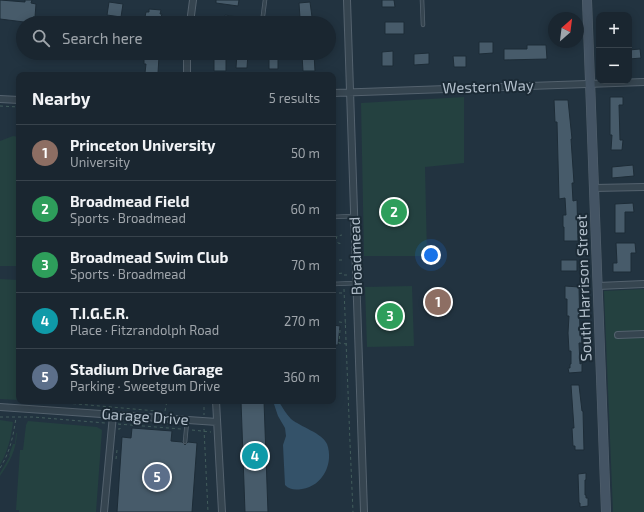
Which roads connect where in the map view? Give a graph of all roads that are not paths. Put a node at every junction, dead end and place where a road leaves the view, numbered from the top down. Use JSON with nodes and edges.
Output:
{"nodes":[{"id":1,"x":193,"y":0,"type":"edge"},
{"id":2,"x":265,"y":0,"type":"edge"},
{"id":3,"x":347,"y":0,"type":"edge"},
{"id":4,"x":422,"y":0,"type":"edge"},
{"id":5,"x":587,"y":0,"type":"edge"},
{"id":6,"x":191,"y":16,"type":"edge"},
{"id":7,"x":263,"y":16,"type":"edge"},
{"id":8,"x":423,"y":25,"type":"dead end"},
{"id":9,"x":187,"y":60,"type":"edge"},
{"id":10,"x":187,"y":72,"type":"edge"},
{"id":11,"x":644,"y":82,"type":"edge"},
{"id":12,"x":590,"y":83,"type":"junction"},
{"id":13,"x":350,"y":92,"type":"junction"},
{"id":14,"x":336,"y":93,"type":"edge"},
{"id":15,"x":0,"y":99,"type":"edge"},
{"id":16,"x":16,"y":100,"type":"edge"},
{"id":17,"x":644,"y":187,"type":"edge"},
{"id":18,"x":594,"y":188,"type":"junction"},
{"id":19,"x":354,"y":216,"type":"junction"},
{"id":20,"x":336,"y":217,"type":"edge"},
{"id":21,"x":357,"y":283,"type":"junction"},
{"id":22,"x":336,"y":284,"type":"edge"},
{"id":23,"x":644,"y":284,"type":"edge"},
{"id":24,"x":598,"y":286,"type":"junction"},
{"id":25,"x":644,"y":334,"type":"edge"},
{"id":26,"x":618,"y":335,"type":"dead end"},
{"id":27,"x":216,"y":404,"type":"edge"},
{"id":28,"x":0,"y":407,"type":"edge"},
{"id":29,"x":112,"y":415,"type":"junction"},
{"id":30,"x":187,"y":420,"type":"junction"},
{"id":31,"x":217,"y":422,"type":"junction"},
{"id":32,"x":186,"y":442,"type":"dead end"},
{"id":33,"x":104,"y":512,"type":"edge"},
{"id":34,"x":222,"y":512,"type":"edge"},
{"id":35,"x":364,"y":512,"type":"edge"},
{"id":36,"x":606,"y":512,"type":"edge"}],
"edges":[{"from":1,"to":6,"type":"street"},
{"from":2,"to":7,"type":"lane"},
{"from":3,"to":13,"type":"street","name":"Broadmead"},
{"from":4,"to":8,"type":"lane"},
{"from":5,"to":12,"type":"street","name":"South Harrison Street"},
{"from":9,"to":10,"type":"street"},
{"from":11,"to":12,"type":"street","name":"Western Way"},
{"from":12,"to":13,"type":"street","name":"Western Way"},
{"from":12,"to":18,"type":"street","name":"South Harrison Street"},
{"from":13,"to":14,"type":"street","name":"Western Way"},
{"from":13,"to":19,"type":"street","name":"Broadmead"},
{"from":15,"to":16,"type":"street"},
{"from":17,"to":18,"type":"street"},
{"from":18,"to":24,"type":"street","name":"South Harrison Street"},
{"from":19,"to":20,"type":"lane"},
{"from":19,"to":21,"type":"street","name":"Broadmead"},
{"from":21,"to":22,"type":"lane"},
{"from":21,"to":35,"type":"street","name":"Broadmead"},
{"from":23,"to":24,"type":"street"},
{"from":24,"to":36,"type":"street","name":"South Harrison Street"},
{"from":25,"to":26,"type":"street"},
{"from":27,"to":31,"type":"street"},
{"from":28,"to":29,"type":"street","name":"Garage Drive"},
{"from":29,"to":30,"type":"street","name":"Garage Drive"},
{"from":29,"to":33,"type":"street"},
{"from":30,"to":31,"type":"street","name":"Garage Drive"},
{"from":30,"to":32,"type":"lane"},
{"from":31,"to":34,"type":"street"}]}
